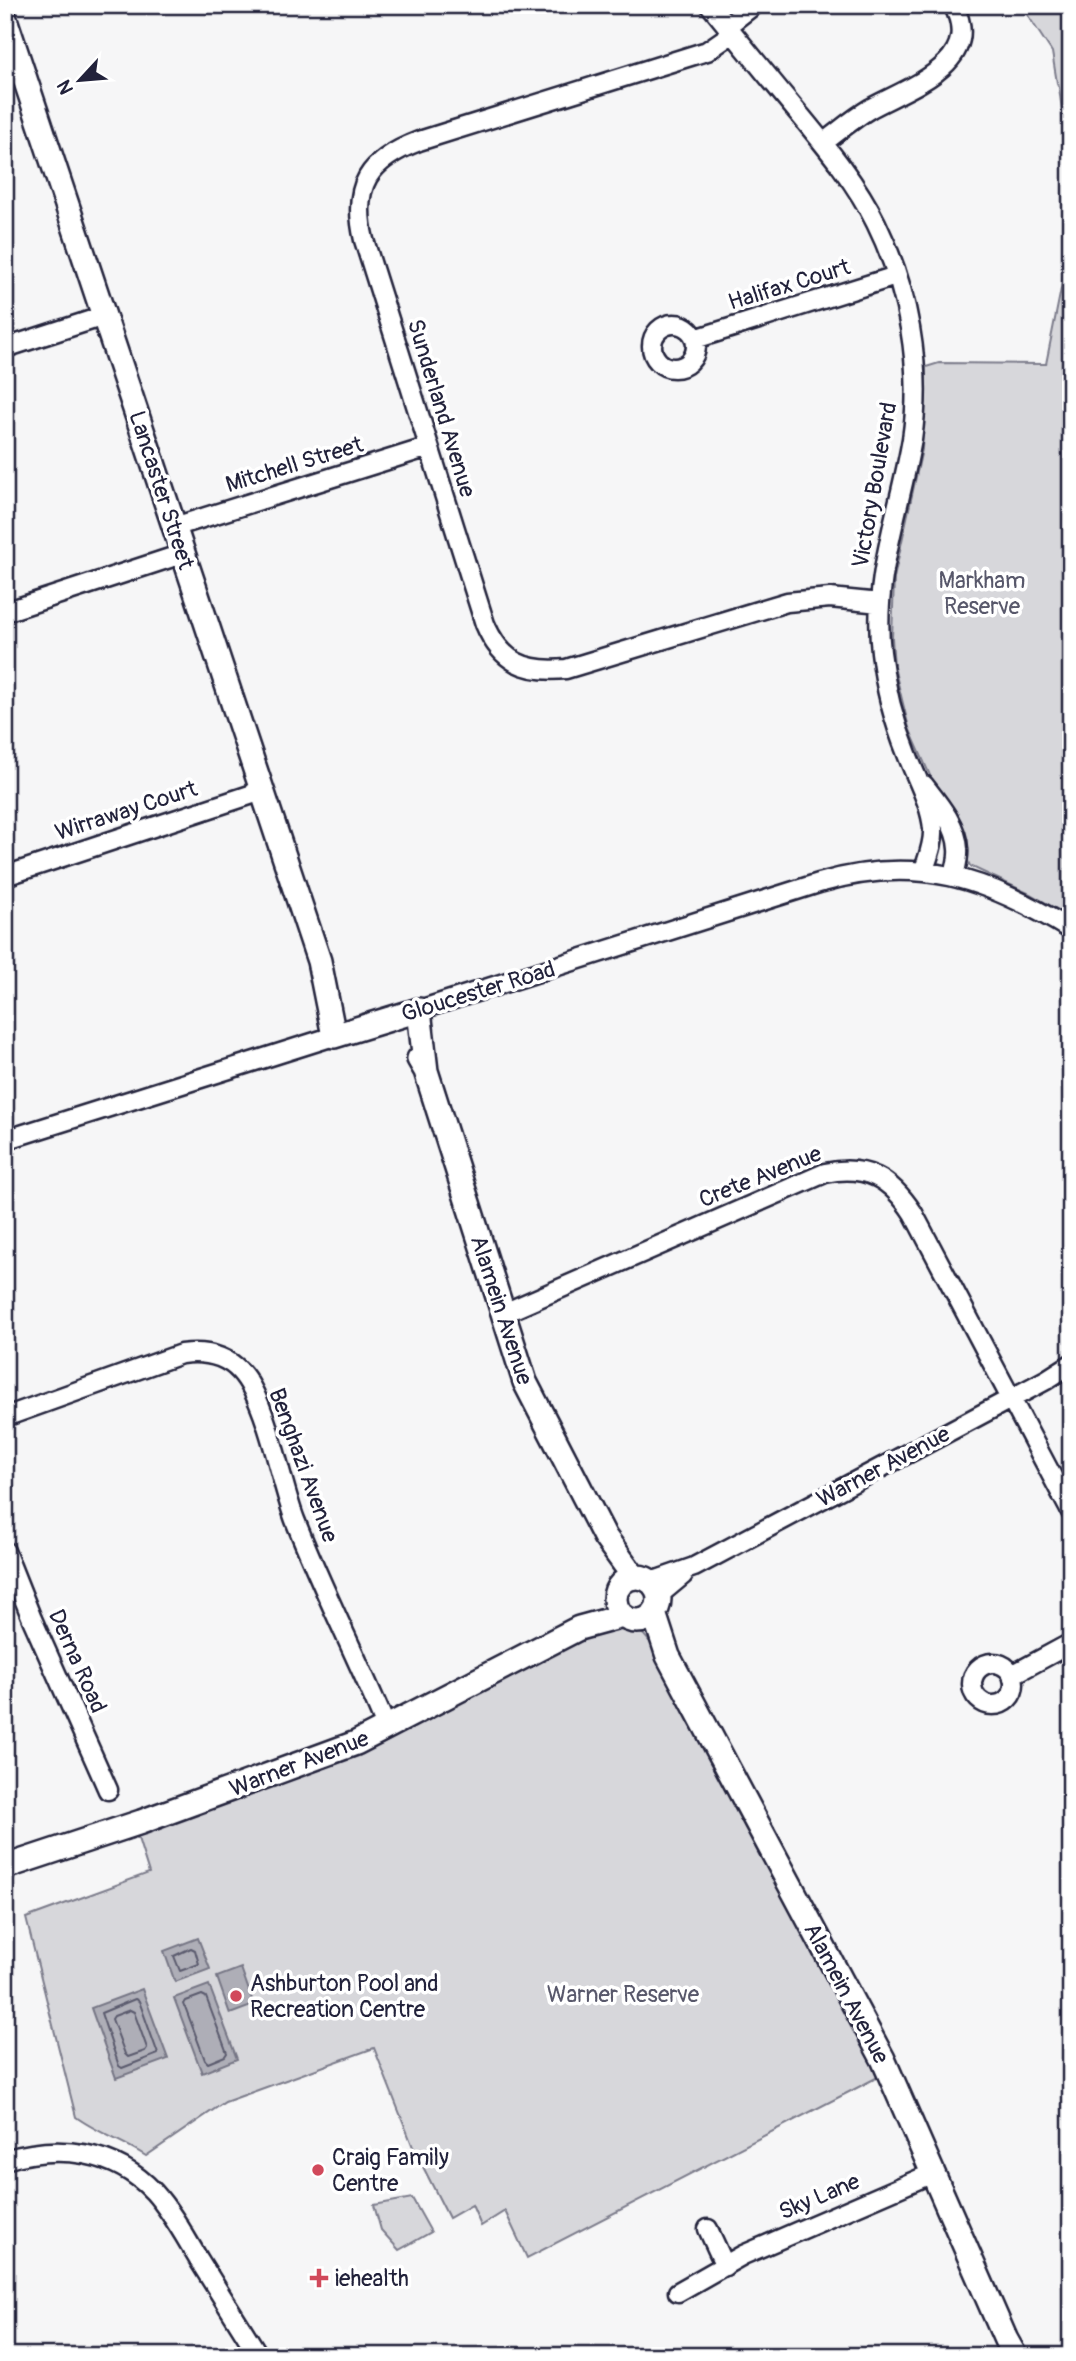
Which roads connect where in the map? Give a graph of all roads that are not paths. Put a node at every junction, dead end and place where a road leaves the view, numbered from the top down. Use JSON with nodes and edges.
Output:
{"nodes":[{"id":1,"x":710,"y":5,"type":"edge"},
{"id":2,"x":754,"y":5,"type":"edge"},
{"id":3,"x":953,"y":5,"type":"edge"},
{"id":4,"x":5,"y":19,"type":"edge"},
{"id":5,"x":730,"y":30,"type":"junction"},
{"id":6,"x":823,"y":143,"type":"junction"},
{"id":7,"x":897,"y":276,"type":"junction"},
{"id":8,"x":104,"y":316,"type":"junction"},
{"id":9,"x":695,"y":339,"type":"dead end"},
{"id":10,"x":5,"y":348,"type":"edge"},
{"id":11,"x":429,"y":447,"type":"junction"},
{"id":12,"x":174,"y":527,"type":"junction"},
{"id":13,"x":182,"y":554,"type":"junction"},
{"id":14,"x":880,"y":603,"type":"junction"},
{"id":15,"x":5,"y":612,"type":"edge"},
{"id":16,"x":917,"y":777,"type":"junction"},
{"id":17,"x":262,"y":791,"type":"junction"},
{"id":18,"x":924,"y":870,"type":"junction"},
{"id":19,"x":5,"y":876,"type":"edge"},
{"id":20,"x":954,"y":876,"type":"junction"},
{"id":21,"x":1071,"y":930,"type":"edge"},
{"id":22,"x":408,"y":1013,"type":"junction"},
{"id":23,"x":341,"y":1034,"type":"junction"},
{"id":24,"x":5,"y":1140,"type":"edge"},
{"id":25,"x":502,"y":1314,"type":"junction"},
{"id":26,"x":1071,"y":1364,"type":"edge"},
{"id":27,"x":1011,"y":1398,"type":"junction"},
{"id":28,"x":5,"y":1417,"type":"edge"},
{"id":29,"x":1071,"y":1511,"type":"edge"},
{"id":30,"x":5,"y":1551,"type":"edge"},
{"id":31,"x":636,"y":1599,"type":"junction"},
{"id":32,"x":1071,"y":1643,"type":"edge"},
{"id":33,"x":1012,"y":1675,"type":"dead end"},
{"id":34,"x":387,"y":1729,"type":"junction"},
{"id":35,"x":107,"y":1790,"type":"dead end"},
{"id":36,"x":5,"y":1867,"type":"edge"},
{"id":37,"x":5,"y":2160,"type":"edge"},
{"id":38,"x":933,"y":2173,"type":"junction"},
{"id":39,"x":708,"y":2229,"type":"dead end"},
{"id":40,"x":725,"y":2266,"type":"junction"},
{"id":41,"x":678,"y":2292,"type":"dead end"},
{"id":42,"x":1010,"y":2350,"type":"edge"},
{"id":43,"x":259,"y":2356,"type":"edge"}],
"edges":[{"from":1,"to":5,"type":"street","name":"Victory Boulevard"},
{"from":2,"to":5,"type":"street","name":"Sunderland Avenue"},
{"from":3,"to":6,"type":"street"},
{"from":4,"to":8,"type":"street","name":"Lancaster Street"},
{"from":5,"to":6,"type":"street","name":"Victory Boulevard"},
{"from":5,"to":11,"type":"street","name":"Sunderland Avenue"},
{"from":6,"to":7,"type":"street","name":"Victory Boulevard"},
{"from":7,"to":9,"type":"street","name":"Halifax Court"},
{"from":7,"to":14,"type":"street","name":"Victory Boulevard"},
{"from":8,"to":10,"type":"street"},
{"from":8,"to":12,"type":"street","name":"Lancaster Street"},
{"from":11,"to":12,"type":"street","name":"Mitchell Street"},
{"from":11,"to":14,"type":"street","name":"Sunderland Avenue"},
{"from":12,"to":13,"type":"street","name":"Lancaster Street"},
{"from":13,"to":15,"type":"street"},
{"from":13,"to":17,"type":"street","name":"Lancaster Street"},
{"from":14,"to":16,"type":"street","name":"Victory Boulevard"},
{"from":16,"to":18,"type":"street","name":"Victory Boulevard"},
{"from":16,"to":20,"type":"street","name":"Victory Boulevard"},
{"from":17,"to":19,"type":"street","name":"Wirraway Court"},
{"from":17,"to":23,"type":"street","name":"Lancaster Street"},
{"from":18,"to":20,"type":"street","name":"Gloucester Road"},
{"from":18,"to":22,"type":"street","name":"Gloucester Road"},
{"from":20,"to":21,"type":"street"},
{"from":22,"to":23,"type":"street","name":"Gloucester Road"},
{"from":22,"to":25,"type":"street","name":"Alamein Avenue"},
{"from":23,"to":24,"type":"street","name":"Gloucester Road"},
{"from":25,"to":27,"type":"street","name":"Crete Avenue"},
{"from":25,"to":31,"type":"street","name":"Alamein Avenue"},
{"from":26,"to":27,"type":"street","name":"Warner Avenue"},
{"from":27,"to":29,"type":"street","name":"Crete Avenue"},
{"from":27,"to":31,"type":"street","name":"Warner Avenue"},
{"from":28,"to":34,"type":"street","name":"Benghazi Avenue"},
{"from":30,"to":35,"type":"street","name":"Derna Road"},
{"from":31,"to":34,"type":"street","name":"Warner Avenue"},
{"from":31,"to":38,"type":"street","name":"Alamein Avenue"},
{"from":32,"to":33,"type":"street"},
{"from":34,"to":36,"type":"street","name":"Warner Avenue"},
{"from":37,"to":43,"type":"street"},
{"from":38,"to":40,"type":"street","name":"Sky Lane"},
{"from":38,"to":42,"type":"street","name":"Alamein Avenue"},
{"from":39,"to":40,"type":"street"},
{"from":40,"to":41,"type":"street","name":"Sky Lane"}]}
